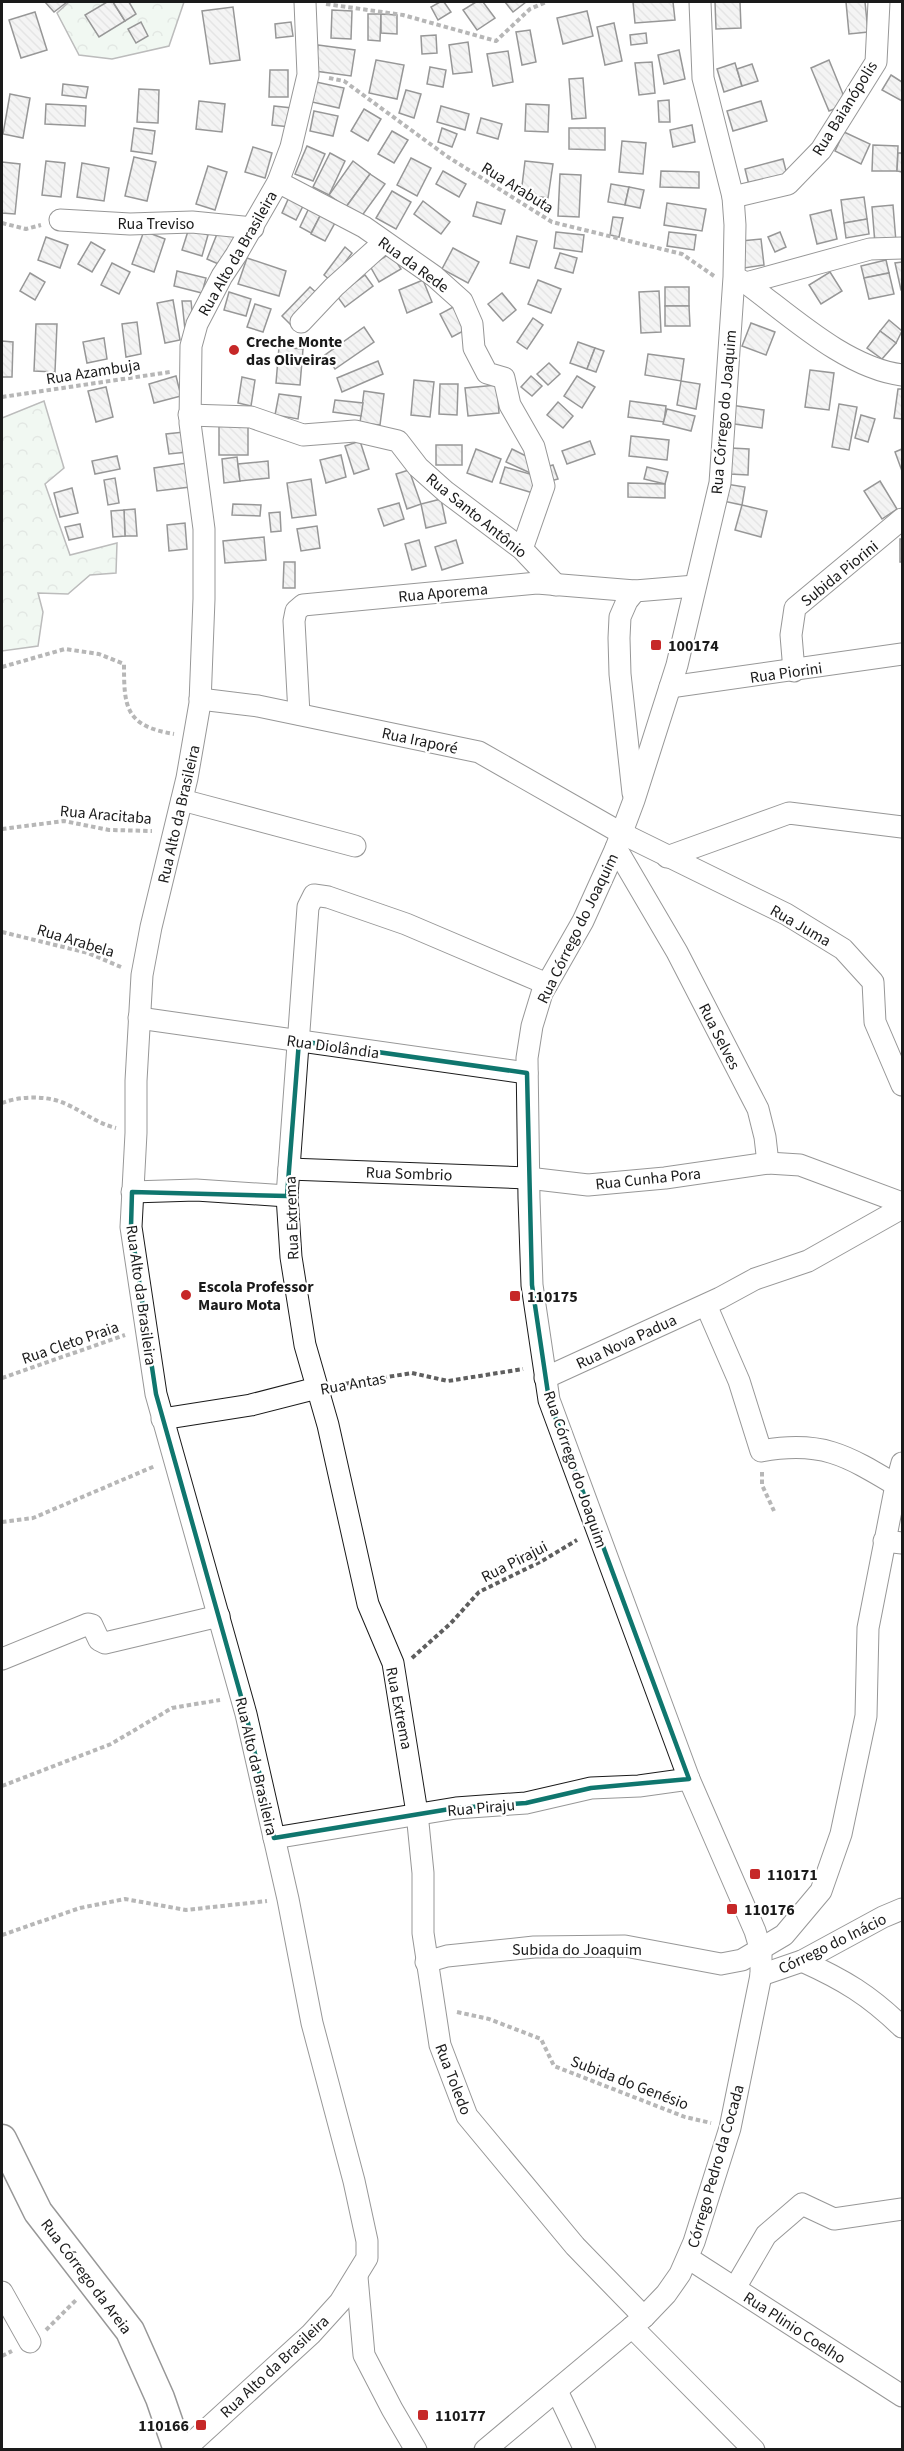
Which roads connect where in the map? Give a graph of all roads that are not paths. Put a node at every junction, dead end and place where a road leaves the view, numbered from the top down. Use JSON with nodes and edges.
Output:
{"nodes":[{"id":1,"x":314,"y":2,"type":"edge"},
{"id":2,"x":700,"y":2,"type":"edge"},
{"id":3,"x":879,"y":2,"type":"edge"},
{"id":4,"x":278,"y":182,"type":"junction"},
{"id":5,"x":733,"y":197,"type":"junction"},
{"id":6,"x":60,"y":220,"type":"road end"},
{"id":7,"x":253,"y":228,"type":"junction"},
{"id":8,"x":384,"y":242,"type":"junction"},
{"id":9,"x":903,"y":248,"type":"edge"},
{"id":10,"x":737,"y":283,"type":"junction"},
{"id":11,"x":301,"y":322,"type":"dead end"},
{"id":12,"x":903,"y":375,"type":"edge"},
{"id":13,"x":189,"y":416,"type":"junction"},
{"id":14,"x":903,"y":519,"type":"edge"},
{"id":15,"x":522,"y":549,"type":"junction"},
{"id":16,"x":556,"y":585,"type":"junction"},
{"id":17,"x":695,"y":586,"type":"junction"},
{"id":18,"x":635,"y":591,"type":"junction"},
{"id":19,"x":903,"y":654,"type":"edge"},
{"id":20,"x":795,"y":671,"type":"junction"},
{"id":21,"x":670,"y":687,"type":"junction"},
{"id":22,"x":200,"y":699,"type":"junction"},
{"id":23,"x":299,"y":714,"type":"junction"},
{"id":24,"x":182,"y":800,"type":"junction"},
{"id":25,"x":634,"y":800,"type":"junction"},
{"id":26,"x":903,"y":827,"type":"edge"},
{"id":27,"x":619,"y":840,"type":"junction"},
{"id":28,"x":355,"y":846,"type":"dead end"},
{"id":29,"x":667,"y":857,"type":"junction"},
{"id":30,"x":547,"y":984,"type":"junction"},
{"id":31,"x":139,"y":1018,"type":"junction"},
{"id":32,"x":298,"y":1041,"type":"junction"},
{"id":33,"x":527,"y":1072,"type":"junction"},
{"id":34,"x":903,"y":1085,"type":"edge"},
{"id":35,"x":768,"y":1163,"type":"junction"},
{"id":36,"x":289,"y":1169,"type":"junction"},
{"id":37,"x":528,"y":1178,"type":"junction"},
{"id":38,"x":132,"y":1192,"type":"junction"},
{"id":39,"x":287,"y":1196,"type":"junction"},
{"id":40,"x":903,"y":1203,"type":"edge"},
{"id":41,"x":903,"y":1208,"type":"edge"},
{"id":42,"x":706,"y":1305,"type":"junction"},
{"id":43,"x":544,"y":1372,"type":"junction"},
{"id":44,"x":317,"y":1388,"type":"junction"},
{"id":45,"x":162,"y":1419,"type":"junction"},
{"id":46,"x":903,"y":1463,"type":"edge"},
{"id":47,"x":896,"y":1485,"type":"junction"},
{"id":48,"x":893,"y":1542,"type":"edge"},
{"id":49,"x":219,"y":1616,"type":"junction"},
{"id":50,"x":2,"y":1659,"type":"edge"},
{"id":51,"x":689,"y":1779,"type":"junction"},
{"id":52,"x":417,"y":1813,"type":"junction"},
{"id":53,"x":274,"y":1838,"type":"junction"},
{"id":54,"x":903,"y":1909,"type":"edge"},
{"id":55,"x":761,"y":1951,"type":"junction"},
{"id":56,"x":802,"y":1961,"type":"junction"},
{"id":57,"x":426,"y":1962,"type":"junction"},
{"id":58,"x":761,"y":1976,"type":"junction"},
{"id":59,"x":903,"y":2028,"type":"edge"},
{"id":60,"x":2,"y":2139,"type":"edge"},
{"id":61,"x":903,"y":2209,"type":"edge"},
{"id":62,"x":688,"y":2258,"type":"junction"},
{"id":63,"x":357,"y":2277,"type":"junction"},
{"id":64,"x":735,"y":2288,"type":"junction"},
{"id":65,"x":2,"y":2292,"type":"edge"},
{"id":66,"x":638,"y":2322,"type":"junction"},
{"id":67,"x":30,"y":2342,"type":"road end"},
{"id":68,"x":556,"y":2391,"type":"junction"},
{"id":69,"x":903,"y":2396,"type":"edge"},
{"id":70,"x":178,"y":2450,"type":"edge"},
{"id":71,"x":184,"y":2450,"type":"edge"},
{"id":72,"x":416,"y":2450,"type":"edge"},
{"id":73,"x":485,"y":2450,"type":"edge"},
{"id":74,"x":585,"y":2450,"type":"edge"},
{"id":75,"x":754,"y":2450,"type":"edge"}],
"edges":[{"from":1,"to":4,"type":"street","name":"Rua Alto da Brasileira"},
{"from":2,"to":5,"type":"street","name":"Rua Córrego do Joaquim"},
{"from":3,"to":5,"type":"street","name":"Rua Baianópolis"},
{"from":4,"to":7,"type":"street","name":"Rua Alto da Brasileira"},
{"from":4,"to":8,"type":"street","name":"Rua da Rede"},
{"from":5,"to":10,"type":"street","name":"Rua Córrego do Joaquim"},
{"from":6,"to":7,"type":"street","name":"Rua Treviso"},
{"from":7,"to":13,"type":"street","name":"Rua Alto da Brasileira"},
{"from":8,"to":11,"type":"street"},
{"from":8,"to":15,"type":"street","name":"Rua da Rede"},
{"from":9,"to":10,"type":"street"},
{"from":10,"to":12,"type":"street"},
{"from":10,"to":17,"type":"street","name":"Rua Córrego do Joaquim"},
{"from":13,"to":15,"type":"street","name":"Rua Santo Antônio"},
{"from":13,"to":22,"type":"street","name":"Rua Alto da Brasileira"},
{"from":14,"to":20,"type":"street","name":"Subida Piorini"},
{"from":15,"to":16,"type":"street","name":"Rua Santo Antônio"},
{"from":16,"to":18,"type":"street","name":"Rua Aporema"},
{"from":16,"to":23,"type":"street","name":"Rua Aporema"},
{"from":17,"to":18,"type":"street","name":"Rua Aporema"},
{"from":17,"to":21,"type":"street","name":"Rua Córrego do Joaquim"},
{"from":18,"to":25,"type":"street"},
{"from":19,"to":20,"type":"street","name":"Rua Piorini"},
{"from":20,"to":21,"type":"street","name":"Rua Piorini"},
{"from":21,"to":25,"type":"street","name":"Rua Córrego do Joaquim"},
{"from":22,"to":23,"type":"street","name":"Rua Iraporé"},
{"from":22,"to":24,"type":"street","name":"Rua Alto da Brasileira"},
{"from":23,"to":27,"type":"street","name":"Rua Iraporé"},
{"from":24,"to":28,"type":"street"},
{"from":24,"to":31,"type":"street","name":"Rua Alto da Brasileira"},
{"from":25,"to":27,"type":"street","name":"Rua Córrego do Joaquim"},
{"from":26,"to":29,"type":"street"},
{"from":27,"to":29,"type":"street","name":"Rua Juma"},
{"from":27,"to":30,"type":"street","name":"Rua Córrego do Joaquim"},
{"from":27,"to":35,"type":"street","name":"Rua Selves"},
{"from":29,"to":34,"type":"street","name":"Rua Juma"},
{"from":30,"to":32,"type":"street","name":"Rua Extrema"},
{"from":30,"to":33,"type":"street","name":"Rua Córrego do Joaquim"},
{"from":31,"to":32,"type":"street","name":"Rua Diolândia"},
{"from":31,"to":38,"type":"street","name":"Rua Alto da Brasileira"},
{"from":32,"to":33,"type":"street","name":"Rua Diolândia"},
{"from":32,"to":36,"type":"street","name":"Rua Extrema"},
{"from":33,"to":37,"type":"street","name":"Rua Córrego do Joaquim"},
{"from":35,"to":37,"type":"street","name":"Rua Cunha Pora"},
{"from":35,"to":40,"type":"street","name":"Rua Cunha Pora"},
{"from":36,"to":37,"type":"street","name":"Rua Sombrio"},
{"from":36,"to":39,"type":"street","name":"Rua Extrema"},
{"from":37,"to":43,"type":"street","name":"Rua Córrego do Joaquim"},
{"from":38,"to":39,"type":"street"},
{"from":38,"to":45,"type":"street","name":"Rua Alto da Brasileira"},
{"from":39,"to":44,"type":"street","name":"Rua Extrema"},
{"from":41,"to":42,"type":"street","name":"Rua Nova Padua"},
{"from":42,"to":43,"type":"street","name":"Rua Nova Padua"},
{"from":42,"to":47,"type":"street"},
{"from":43,"to":51,"type":"street","name":"Rua Córrego do Joaquim"},
{"from":44,"to":45,"type":"street","name":"Rua Antas"},
{"from":44,"to":52,"type":"street","name":"Rua Extrema"},
{"from":45,"to":49,"type":"street","name":"Rua Alto da Brasileira"},
{"from":46,"to":47,"type":"street","name":"Subida do Joaquim"},
{"from":47,"to":48,"type":"street","name":"Subida do Joaquim"},
{"from":48,"to":55,"type":"street","name":"Subida do Joaquim"},
{"from":49,"to":50,"type":"street"},
{"from":49,"to":53,"type":"street","name":"Rua Alto da Brasileira"},
{"from":51,"to":52,"type":"street","name":"Rua Piraju"},
{"from":51,"to":55,"type":"street","name":"Rua Córrego do Joaquim"},
{"from":52,"to":53,"type":"street","name":"Rua Piraju"},
{"from":52,"to":57,"type":"street","name":"Rua Toledo"},
{"from":53,"to":63,"type":"street","name":"Rua Alto da Brasileira"},
{"from":54,"to":56,"type":"street","name":"Córrego do Inácio"},
{"from":55,"to":57,"type":"street","name":"Subida do Joaquim"},
{"from":55,"to":58,"type":"street","name":"Rua Córrego do Joaquim"},
{"from":56,"to":58,"type":"street","name":"Córrego do Inácio"},
{"from":56,"to":59,"type":"street"},
{"from":57,"to":66,"type":"street","name":"Rua Toledo"},
{"from":58,"to":62,"type":"street","name":"Córrego Pedro da Cocada"},
{"from":60,"to":70,"type":"street","name":"Rua Córrego da Areia"},
{"from":61,"to":64,"type":"street"},
{"from":62,"to":64,"type":"street","name":"Rua Plinio Coelho"},
{"from":62,"to":66,"type":"street","name":"Córrego Pedro da Cocada"},
{"from":63,"to":71,"type":"street","name":"Rua Alto da Brasileira"},
{"from":63,"to":72,"type":"street"},
{"from":64,"to":69,"type":"street","name":"Rua Plinio Coelho"},
{"from":65,"to":67,"type":"street"},
{"from":66,"to":68,"type":"street","name":"Córrego Pedro da Cocada"},
{"from":66,"to":75,"type":"street","name":"Rua Toledo"},
{"from":68,"to":73,"type":"street","name":"Córrego Pedro da Cocada"},
{"from":68,"to":74,"type":"street"}]}
